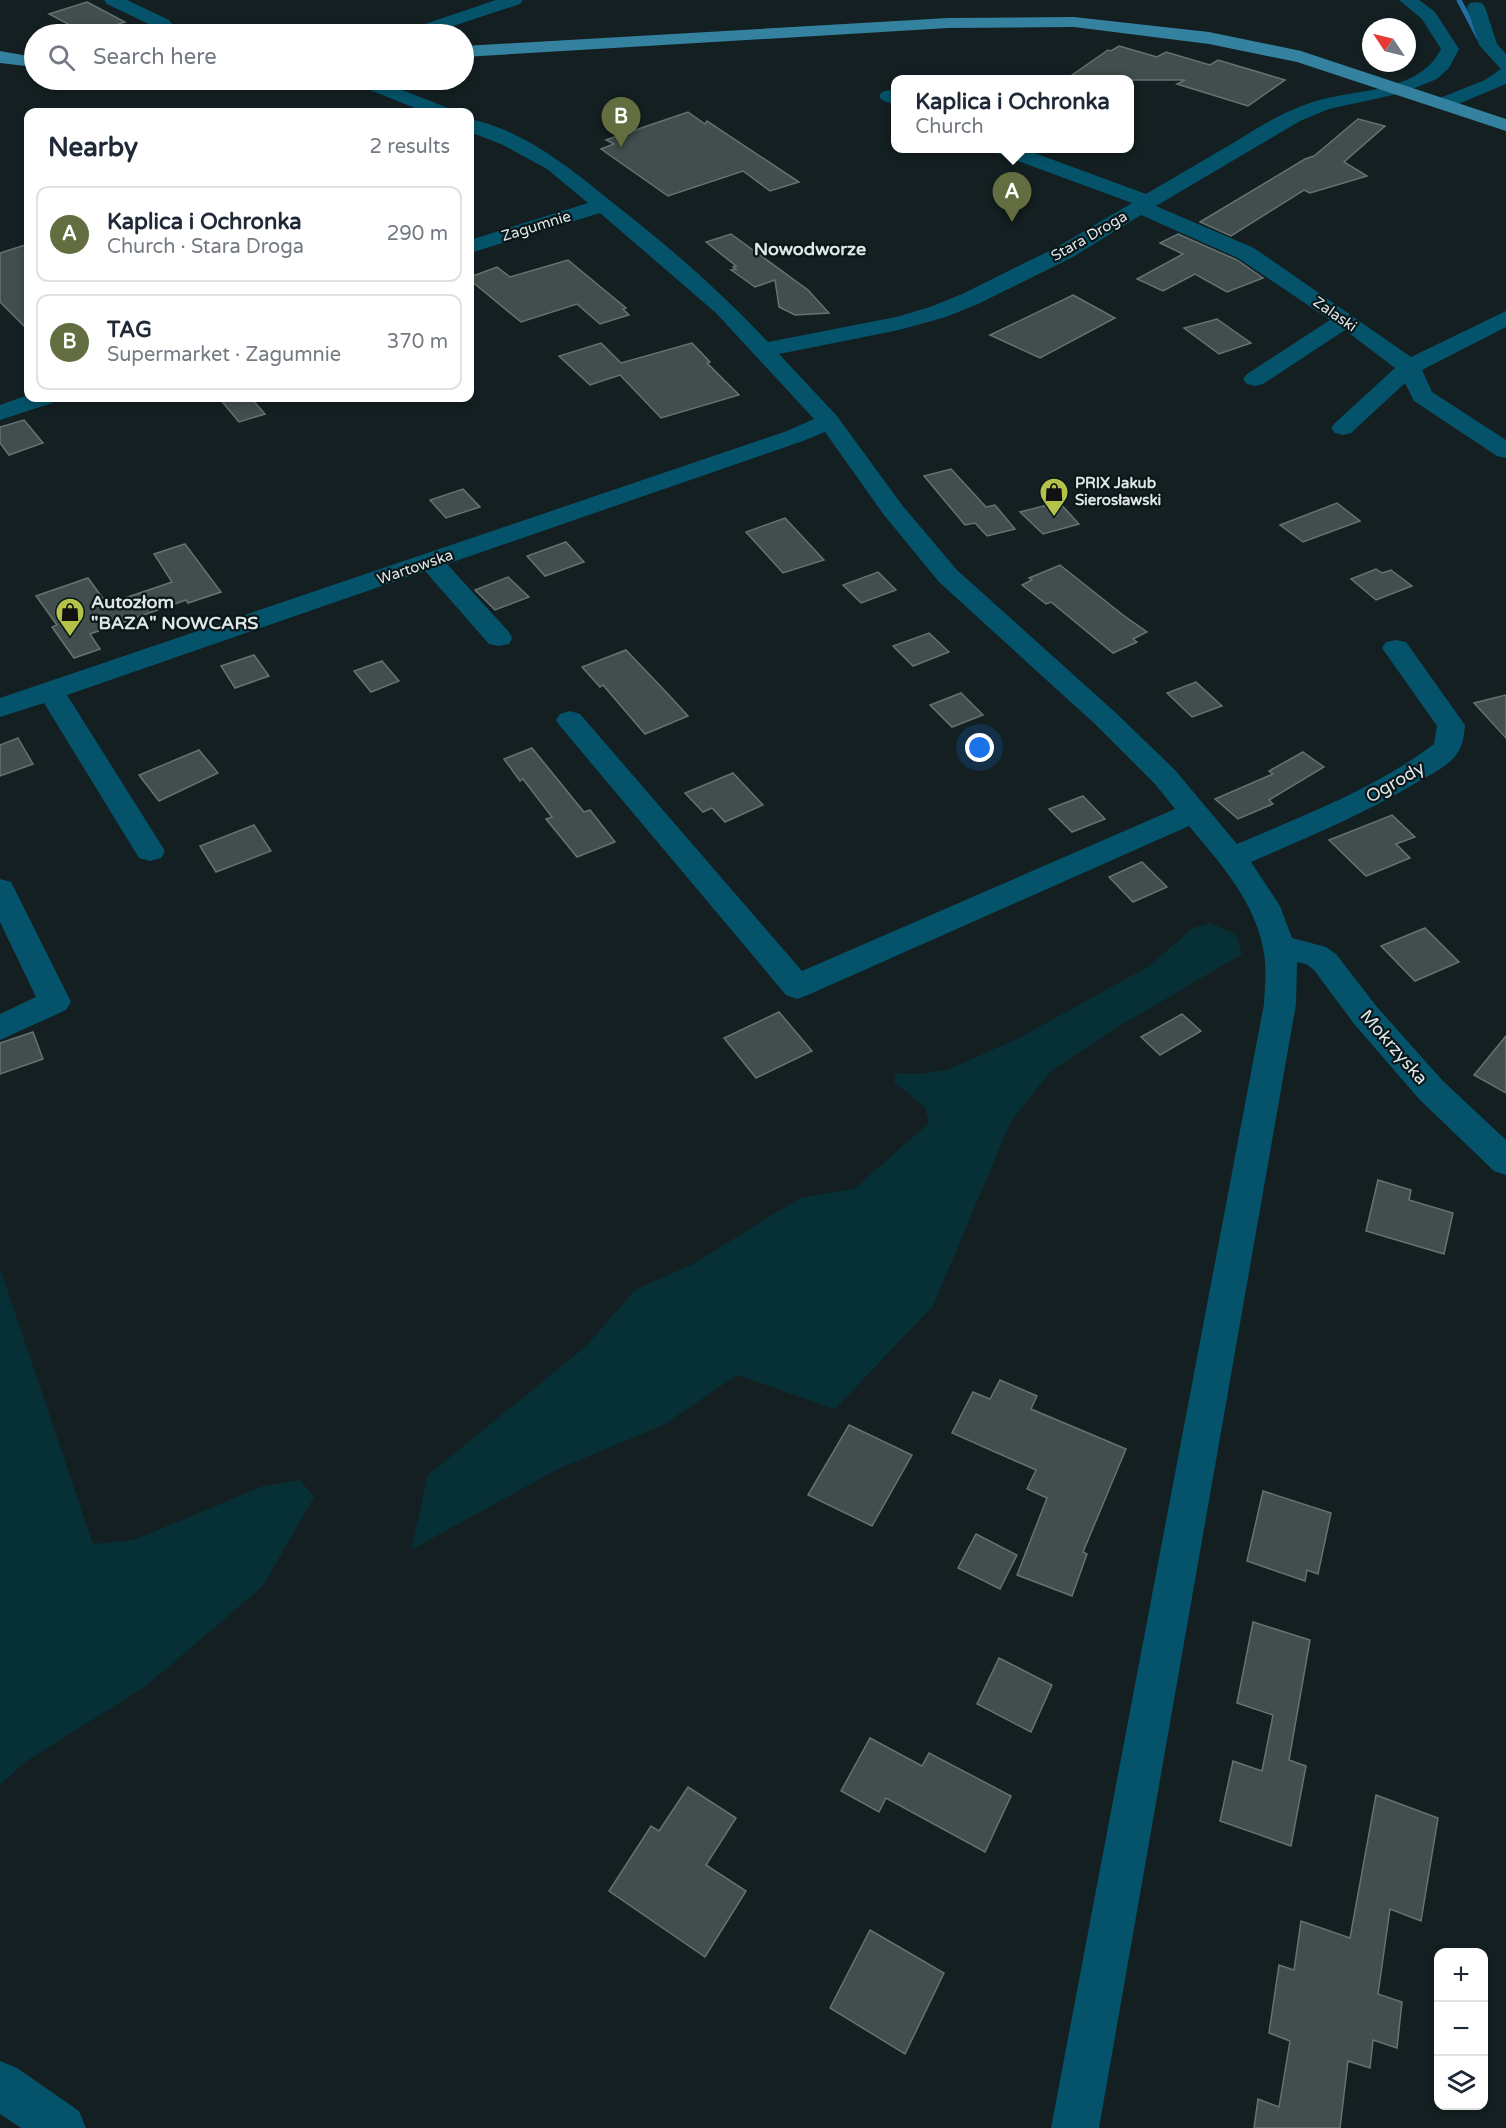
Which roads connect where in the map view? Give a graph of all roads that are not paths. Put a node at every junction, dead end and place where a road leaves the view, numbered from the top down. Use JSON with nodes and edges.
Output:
{"nodes":[{"id":1,"x":113,"y":0,"type":"edge"},
{"id":2,"x":514,"y":0,"type":"edge"},
{"id":3,"x":1408,"y":0,"type":"edge"},
{"id":4,"x":1476,"y":7,"type":"dead end"},
{"id":5,"x":163,"y":24,"type":"dead end"},
{"id":6,"x":443,"y":24,"type":"edge"},
{"id":7,"x":474,"y":51,"type":"edge"},
{"id":8,"x":0,"y":57,"type":"edge"},
{"id":9,"x":24,"y":61,"type":"edge"},
{"id":10,"x":1506,"y":65,"type":"edge"},
{"id":11,"x":1506,"y":74,"type":"edge"},
{"id":12,"x":1399,"y":88,"type":"junction"},
{"id":13,"x":387,"y":90,"type":"edge"},
{"id":14,"x":1444,"y":103,"type":"junction"},
{"id":15,"x":431,"y":108,"type":"edge"},
{"id":16,"x":1506,"y":125,"type":"edge"},
{"id":17,"x":474,"y":126,"type":"edge"},
{"id":18,"x":1013,"y":153,"type":"edge"},
{"id":19,"x":604,"y":205,"type":"junction"},
{"id":20,"x":1144,"y":205,"type":"junction"},
{"id":21,"x":474,"y":246,"type":"edge"},
{"id":22,"x":1506,"y":318,"type":"edge"},
{"id":23,"x":1346,"y":320,"type":"junction"},
{"id":24,"x":764,"y":350,"type":"junction"},
{"id":25,"x":1409,"y":367,"type":"junction"},
{"id":26,"x":1255,"y":379,"type":"dead end"},
{"id":27,"x":32,"y":402,"type":"edge"},
{"id":28,"x":0,"y":413,"type":"edge"},
{"id":29,"x":829,"y":421,"type":"junction"},
{"id":30,"x":1343,"y":428,"type":"dead end"},
{"id":31,"x":1506,"y":451,"type":"edge"},
{"id":32,"x":431,"y":562,"type":"junction"},
{"id":33,"x":499,"y":638,"type":"dead end"},
{"id":34,"x":1396,"y":648,"type":"dead end"},
{"id":35,"x":51,"y":691,"type":"junction"},
{"id":36,"x":0,"y":708,"type":"edge"},
{"id":37,"x":570,"y":720,"type":"dead end"},
{"id":38,"x":1194,"y":812,"type":"junction"},
{"id":39,"x":150,"y":850,"type":"dead end"},
{"id":40,"x":1232,"y":858,"type":"junction"},
{"id":41,"x":0,"y":890,"type":"edge"},
{"id":42,"x":1279,"y":947,"type":"junction"},
{"id":43,"x":0,"y":1028,"type":"edge"},
{"id":44,"x":1506,"y":1161,"type":"edge"},
{"id":45,"x":0,"y":2085,"type":"edge"},
{"id":46,"x":62,"y":2128,"type":"edge"},
{"id":47,"x":1074,"y":2128,"type":"edge"}],
"edges":[{"from":1,"to":5,"type":"street"},
{"from":2,"to":6,"type":"street"},
{"from":3,"to":12,"type":"street","name":"Stara Droga"},
{"from":4,"to":10,"type":"street"},
{"from":7,"to":12,"type":"main road"},
{"from":8,"to":9,"type":"main road"},
{"from":11,"to":14,"type":"street"},
{"from":12,"to":14,"type":"main road"},
{"from":12,"to":20,"type":"street","name":"Stara Droga"},
{"from":13,"to":15,"type":"street"},
{"from":14,"to":16,"type":"main road"},
{"from":17,"to":19,"type":"street"},
{"from":18,"to":20,"type":"street","name":"Zalaski"},
{"from":19,"to":21,"type":"street","name":"Zagumnie"},
{"from":19,"to":24,"type":"street"},
{"from":20,"to":23,"type":"street","name":"Zalaski"},
{"from":20,"to":24,"type":"street","name":"Stara Droga"},
{"from":22,"to":25,"type":"street"},
{"from":23,"to":25,"type":"street","name":"Zalaski"},
{"from":23,"to":26,"type":"street"},
{"from":24,"to":29,"type":"street"},
{"from":25,"to":30,"type":"street"},
{"from":25,"to":31,"type":"street","name":"Zalaski"},
{"from":27,"to":28,"type":"street"},
{"from":29,"to":32,"type":"street","name":"Wartowska"},
{"from":29,"to":38,"type":"street"},
{"from":32,"to":33,"type":"street"},
{"from":32,"to":35,"type":"street","name":"Wartowska"},
{"from":34,"to":40,"type":"street","name":"Ogrody"},
{"from":35,"to":36,"type":"street","name":"Wartowska"},
{"from":35,"to":39,"type":"street"},
{"from":37,"to":38,"type":"street"},
{"from":38,"to":40,"type":"street"},
{"from":40,"to":42,"type":"street"},
{"from":41,"to":43,"type":"street"},
{"from":42,"to":44,"type":"street","name":"Mokrzyska"},
{"from":42,"to":47,"type":"street"},
{"from":45,"to":46,"type":"street"}]}
